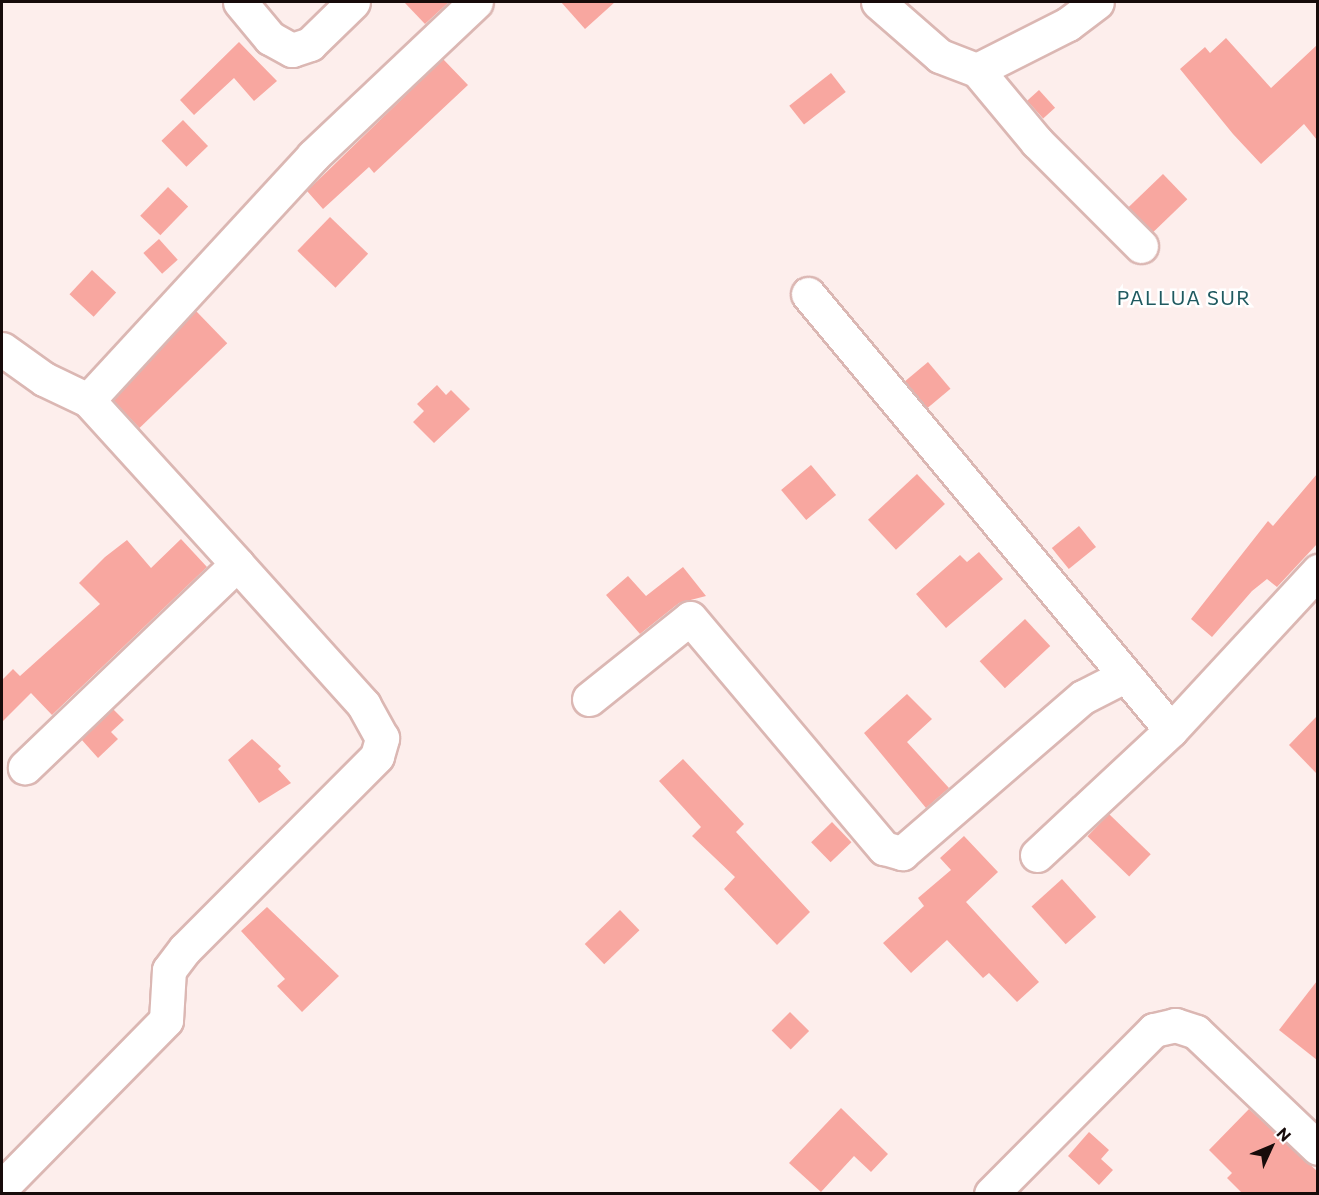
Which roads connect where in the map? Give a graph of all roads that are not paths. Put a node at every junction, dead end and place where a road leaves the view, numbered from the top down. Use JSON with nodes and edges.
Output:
{"nodes":[{"id":1,"x":240,"y":2,"type":"edge"},
{"id":2,"x":353,"y":2,"type":"edge"},
{"id":3,"x":476,"y":2,"type":"edge"},
{"id":4,"x":878,"y":2,"type":"edge"},
{"id":5,"x":1097,"y":2,"type":"edge"},
{"id":6,"x":977,"y":70,"type":"junction"},
{"id":7,"x":1141,"y":246,"type":"dead end"},
{"id":8,"x":808,"y":294,"type":"dead end"},
{"id":9,"x":2,"y":349,"type":"edge"},
{"id":10,"x":88,"y":400,"type":"junction"},
{"id":11,"x":237,"y":564,"type":"junction"},
{"id":12,"x":1317,"y":571,"type":"edge"},
{"id":13,"x":1122,"y":677,"type":"junction"},
{"id":14,"x":589,"y":699,"type":"dead end"},
{"id":15,"x":1171,"y":730,"type":"junction"},
{"id":16,"x":25,"y":767,"type":"dead end"},
{"id":17,"x":1036,"y":855,"type":"dead end"},
{"id":18,"x":1317,"y":1148,"type":"edge"},
{"id":19,"x":2,"y":1187,"type":"edge"},
{"id":20,"x":991,"y":1194,"type":"edge"}],
"edges":[{"from":1,"to":2,"type":"street"},
{"from":3,"to":10,"type":"street"},
{"from":4,"to":6,"type":"street"},
{"from":5,"to":6,"type":"street"},
{"from":6,"to":7,"type":"street"},
{"from":8,"to":13,"type":"street"},
{"from":9,"to":10,"type":"street"},
{"from":10,"to":11,"type":"street"},
{"from":11,"to":16,"type":"street"},
{"from":11,"to":19,"type":"street"},
{"from":12,"to":15,"type":"street"},
{"from":13,"to":14,"type":"street"},
{"from":13,"to":15,"type":"street"},
{"from":15,"to":17,"type":"street"},
{"from":18,"to":20,"type":"street"}]}
